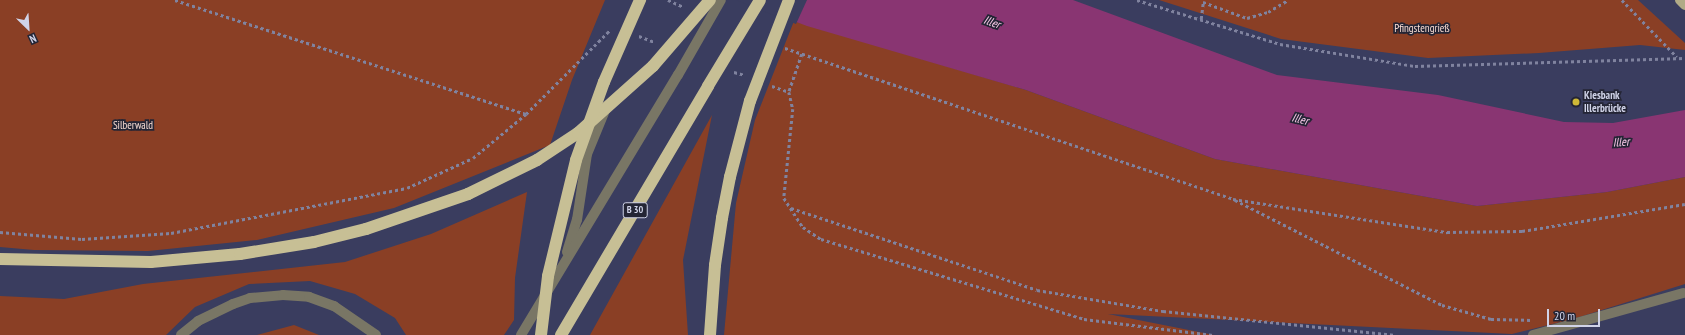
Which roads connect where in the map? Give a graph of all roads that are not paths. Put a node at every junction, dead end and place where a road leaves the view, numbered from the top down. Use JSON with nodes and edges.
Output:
{"nodes":[{"id":1,"x":640,"y":0,"type":"edge"},
{"id":2,"x":710,"y":0,"type":"edge"},
{"id":3,"x":721,"y":0,"type":"edge"},
{"id":4,"x":760,"y":0,"type":"edge"},
{"id":5,"x":789,"y":0,"type":"edge"},
{"id":6,"x":1680,"y":0,"type":"edge"},
{"id":7,"x":1685,"y":5,"type":"edge"},
{"id":8,"x":606,"y":108,"type":"junction"},
{"id":9,"x":0,"y":260,"type":"edge"},
{"id":10,"x":557,"y":278,"type":"junction"},
{"id":11,"x":1683,"y":293,"type":"dead end"},
{"id":12,"x":181,"y":335,"type":"edge"},
{"id":13,"x":376,"y":335,"type":"edge"},
{"id":14,"x":521,"y":335,"type":"edge"},
{"id":15,"x":541,"y":335,"type":"edge"},
{"id":16,"x":561,"y":335,"type":"edge"},
{"id":17,"x":710,"y":335,"type":"edge"},
{"id":18,"x":1533,"y":335,"type":"edge"}],
"edges":[{"from":1,"to":15,"type":"highway","bridge":true},
{"from":2,"to":8,"type":"highway","bridge":true},
{"from":3,"to":10,"type":"lane","number":"B 30","bridge":true},
{"from":4,"to":16,"type":"highway","number":"B 30","bridge":true},
{"from":5,"to":17,"type":"highway","bridge":true},
{"from":6,"to":7,"type":"main road"},
{"from":8,"to":9,"type":"highway"},
{"from":8,"to":10,"type":"lane"},
{"from":10,"to":14,"type":"lane","number":"B 30"},
{"from":11,"to":18,"type":"lane"},
{"from":12,"to":13,"type":"lane"}]}
